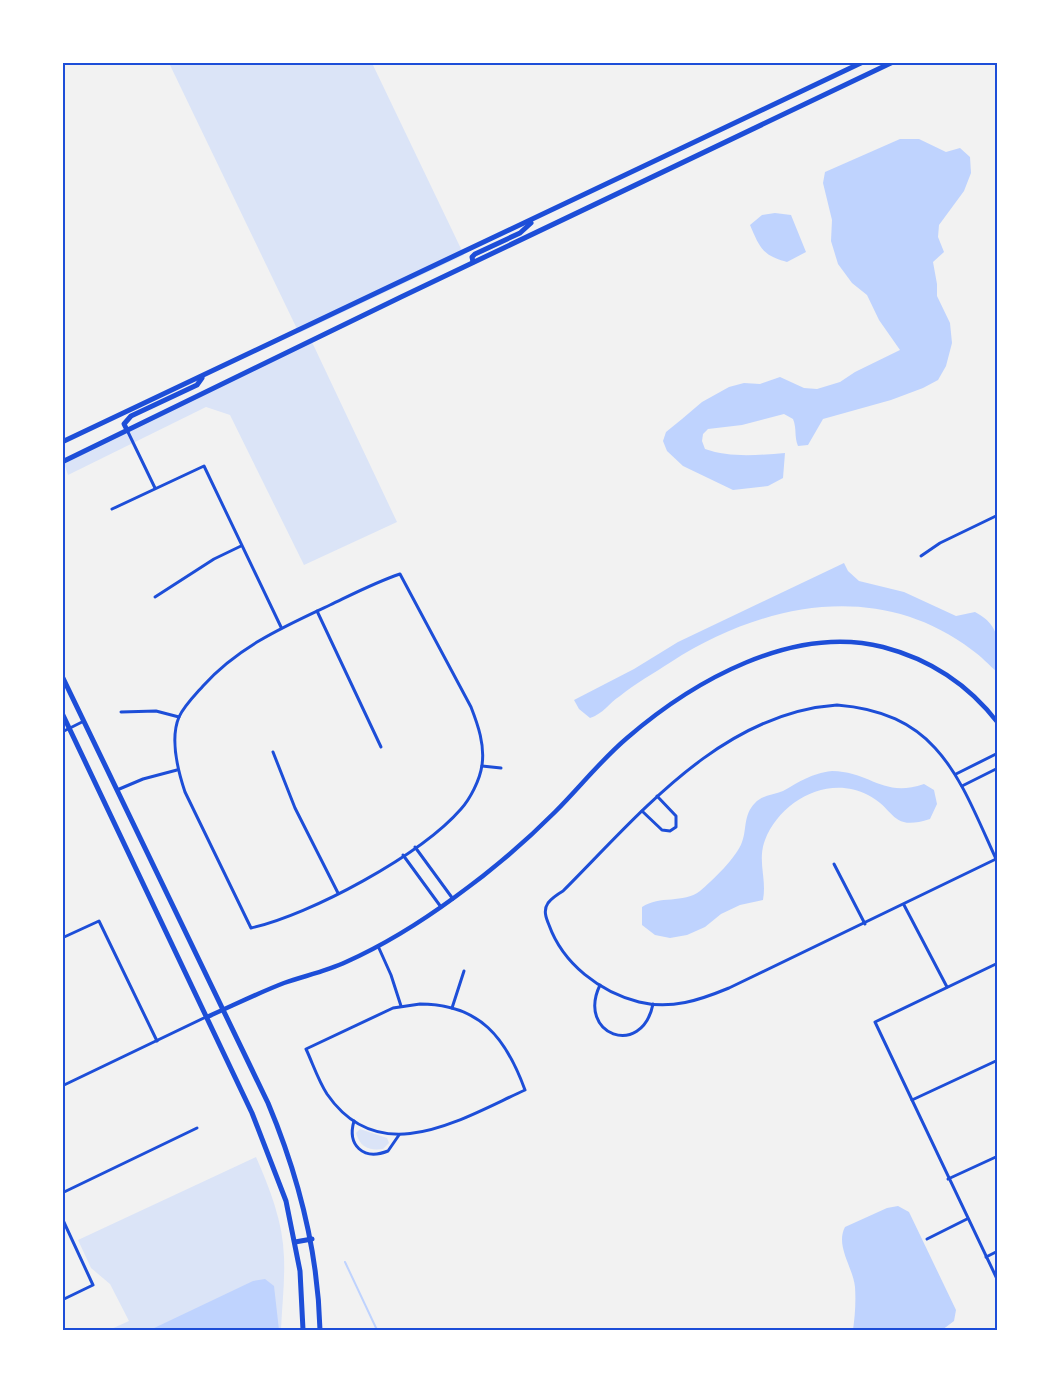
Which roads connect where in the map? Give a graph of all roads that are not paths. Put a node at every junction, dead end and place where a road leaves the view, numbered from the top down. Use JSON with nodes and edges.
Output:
{"nodes":[{"id":1,"x":863,"y":62,"type":"edge"},
{"id":2,"x":892,"y":62,"type":"edge"},
{"id":3,"x":537,"y":218,"type":"junction"},
{"id":4,"x":473,"y":262,"type":"junction"},
{"id":5,"x":202,"y":377,"type":"junction"},
{"id":6,"x":127,"y":430,"type":"junction"},
{"id":7,"x":62,"y":442,"type":"edge"},
{"id":8,"x":62,"y":462,"type":"edge"},
{"id":9,"x":155,"y":488,"type":"junction"},
{"id":10,"x":112,"y":509,"type":"dead end"},
{"id":11,"x":998,"y":515,"type":"edge"},
{"id":12,"x":241,"y":546,"type":"junction"},
{"id":13,"x":922,"y":556,"type":"dead end"},
{"id":14,"x":155,"y":597,"type":"dead end"},
{"id":15,"x":317,"y":611,"type":"junction"},
{"id":16,"x":281,"y":628,"type":"junction"},
{"id":17,"x":62,"y":676,"type":"edge"},
{"id":18,"x":121,"y":712,"type":"dead end"},
{"id":19,"x":62,"y":713,"type":"edge"},
{"id":20,"x":179,"y":717,"type":"junction"},
{"id":21,"x":84,"y":721,"type":"junction"},
{"id":22,"x":998,"y":723,"type":"edge"},
{"id":23,"x":70,"y":728,"type":"junction"},
{"id":24,"x":62,"y":732,"type":"edge"},
{"id":25,"x":381,"y":747,"type":"dead end"},
{"id":26,"x":273,"y":752,"type":"dead end"},
{"id":27,"x":998,"y":753,"type":"edge"},
{"id":28,"x":482,"y":766,"type":"junction"},
{"id":29,"x":501,"y":768,"type":"dead end"},
{"id":30,"x":998,"y":768,"type":"edge"},
{"id":31,"x":177,"y":770,"type":"junction"},
{"id":32,"x":956,"y":774,"type":"junction"},
{"id":33,"x":962,"y":786,"type":"junction"},
{"id":34,"x":117,"y":790,"type":"junction"},
{"id":35,"x":657,"y":796,"type":"junction"},
{"id":36,"x":642,"y":811,"type":"junction"},
{"id":37,"x":415,"y":847,"type":"junction"},
{"id":38,"x":403,"y":855,"type":"junction"},
{"id":39,"x":834,"y":864,"type":"dead end"},
{"id":40,"x":338,"y":893,"type":"junction"},
{"id":41,"x":453,"y":899,"type":"junction"},
{"id":42,"x":904,"y":905,"type":"junction"},
{"id":43,"x":441,"y":907,"type":"junction"},
{"id":44,"x":866,"y":924,"type":"junction"},
{"id":45,"x":62,"y":938,"type":"edge"},
{"id":46,"x":378,"y":946,"type":"junction"},
{"id":47,"x":998,"y":963,"type":"edge"},
{"id":48,"x":464,"y":971,"type":"dead end"},
{"id":49,"x":600,"y":985,"type":"junction"},
{"id":50,"x":947,"y":987,"type":"junction"},
{"id":51,"x":653,"y":1004,"type":"junction"},
{"id":52,"x":401,"y":1006,"type":"junction"},
{"id":53,"x":452,"y":1008,"type":"junction"},
{"id":54,"x":223,"y":1010,"type":"junction"},
{"id":55,"x":207,"y":1017,"type":"junction"},
{"id":56,"x":157,"y":1041,"type":"junction"},
{"id":57,"x":998,"y":1060,"type":"edge"},
{"id":58,"x":62,"y":1086,"type":"edge"},
{"id":59,"x":912,"y":1100,"type":"junction"},
{"id":60,"x":354,"y":1121,"type":"junction"},
{"id":61,"x":197,"y":1128,"type":"dead end"},
{"id":62,"x":399,"y":1135,"type":"junction"},
{"id":63,"x":998,"y":1156,"type":"edge"},
{"id":64,"x":948,"y":1179,"type":"junction"},
{"id":65,"x":62,"y":1193,"type":"edge"},
{"id":66,"x":62,"y":1218,"type":"edge"},
{"id":67,"x":967,"y":1219,"type":"junction"},
{"id":68,"x":312,"y":1239,"type":"junction"},
{"id":69,"x":926,"y":1239,"type":"dead end"},
{"id":70,"x":294,"y":1242,"type":"junction"},
{"id":71,"x":998,"y":1251,"type":"edge"},
{"id":72,"x":986,"y":1257,"type":"junction"},
{"id":73,"x":998,"y":1280,"type":"edge"},
{"id":74,"x":62,"y":1300,"type":"edge"},
{"id":75,"x":303,"y":1330,"type":"edge"},
{"id":76,"x":320,"y":1330,"type":"edge"}],
"edges":[{"from":1,"to":3,"type":"main road"},
{"from":2,"to":4,"type":"main road"},
{"from":3,"to":4,"type":"main road"},
{"from":3,"to":5,"type":"main road"},
{"from":4,"to":6,"type":"main road"},
{"from":5,"to":6,"type":"main road"},
{"from":5,"to":7,"type":"main road"},
{"from":6,"to":8,"type":"main road"},
{"from":6,"to":9,"type":"street"},
{"from":9,"to":10,"type":"street"},
{"from":9,"to":12,"type":"street"},
{"from":11,"to":13,"type":"street"},
{"from":12,"to":14,"type":"street"},
{"from":12,"to":16,"type":"street"},
{"from":15,"to":16,"type":"street"},
{"from":15,"to":25,"type":"street"},
{"from":15,"to":28,"type":"street"},
{"from":16,"to":20,"type":"street"},
{"from":17,"to":21,"type":"main road"},
{"from":18,"to":20,"type":"street"},
{"from":19,"to":23,"type":"main road"},
{"from":20,"to":31,"type":"street"},
{"from":21,"to":23,"type":"street"},
{"from":21,"to":34,"type":"main road"},
{"from":22,"to":41,"type":"street"},
{"from":23,"to":24,"type":"street"},
{"from":23,"to":55,"type":"main road"},
{"from":26,"to":40,"type":"street"},
{"from":27,"to":32,"type":"street"},
{"from":28,"to":29,"type":"street"},
{"from":28,"to":37,"type":"street"},
{"from":30,"to":33,"type":"street"},
{"from":31,"to":34,"type":"street"},
{"from":31,"to":40,"type":"street"},
{"from":32,"to":33,"type":"street"},
{"from":32,"to":35,"type":"street"},
{"from":33,"to":42,"type":"street"},
{"from":34,"to":54,"type":"main road"},
{"from":35,"to":36,"type":"street"},
{"from":35,"to":36,"type":"street"},
{"from":36,"to":49,"type":"street"},
{"from":37,"to":38,"type":"street"},
{"from":37,"to":41,"type":"street"},
{"from":38,"to":40,"type":"street"},
{"from":38,"to":43,"type":"street"},
{"from":39,"to":44,"type":"street"},
{"from":41,"to":43,"type":"street"},
{"from":42,"to":44,"type":"street"},
{"from":42,"to":50,"type":"street"},
{"from":43,"to":46,"type":"street"},
{"from":44,"to":51,"type":"street"},
{"from":45,"to":56,"type":"street"},
{"from":46,"to":52,"type":"street"},
{"from":46,"to":54,"type":"street"},
{"from":47,"to":50,"type":"street"},
{"from":48,"to":53,"type":"street"},
{"from":49,"to":51,"type":"street"},
{"from":49,"to":51,"type":"street"},
{"from":50,"to":59,"type":"street"},
{"from":52,"to":53,"type":"street"},
{"from":52,"to":60,"type":"street"},
{"from":53,"to":62,"type":"street"},
{"from":54,"to":55,"type":"street"},
{"from":54,"to":68,"type":"main road"},
{"from":55,"to":56,"type":"street"},
{"from":55,"to":70,"type":"main road"},
{"from":56,"to":58,"type":"street"},
{"from":57,"to":59,"type":"street"},
{"from":59,"to":64,"type":"street"},
{"from":60,"to":62,"type":"street"},
{"from":60,"to":62,"type":"street"},
{"from":61,"to":65,"type":"street"},
{"from":63,"to":64,"type":"street"},
{"from":64,"to":67,"type":"street"},
{"from":66,"to":74,"type":"street"},
{"from":67,"to":69,"type":"street"},
{"from":67,"to":72,"type":"street"},
{"from":68,"to":70,"type":"main road"},
{"from":68,"to":76,"type":"main road"},
{"from":70,"to":75,"type":"main road"},
{"from":71,"to":72,"type":"street"},
{"from":72,"to":73,"type":"street"}]}
